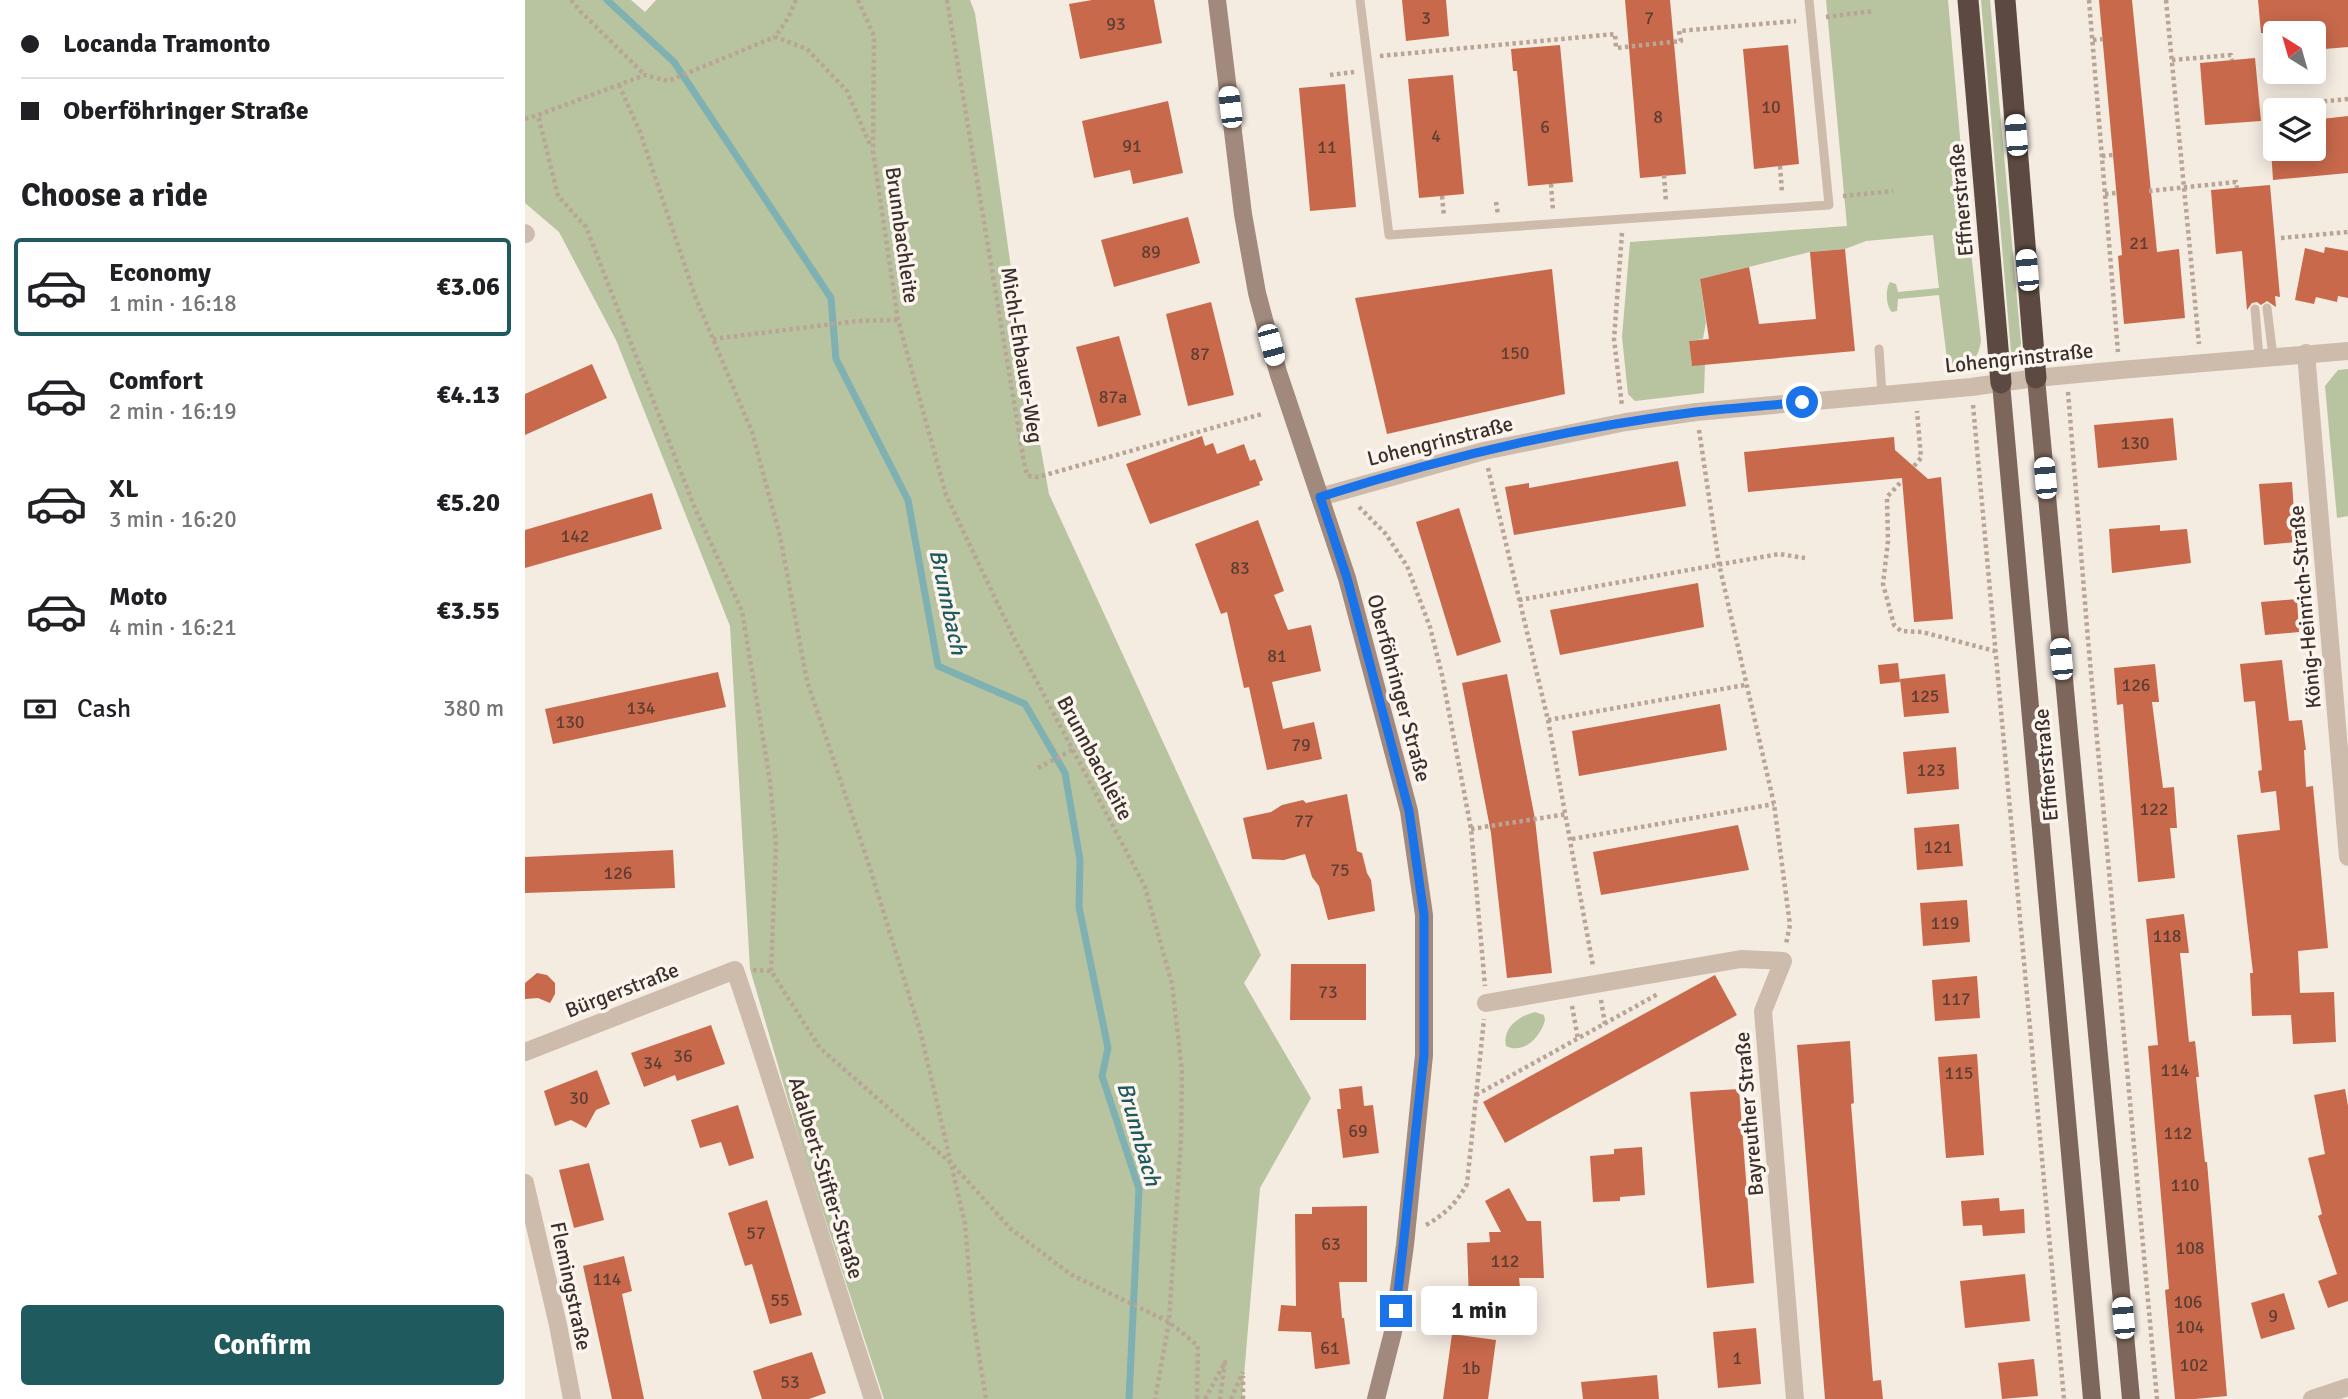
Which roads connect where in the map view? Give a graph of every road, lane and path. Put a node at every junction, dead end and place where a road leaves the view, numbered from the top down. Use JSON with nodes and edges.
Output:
{"nodes":[{"id":1,"x":571,"y":0,"type":"edge"},
{"id":2,"x":796,"y":0,"type":"edge"},
{"id":3,"x":858,"y":0,"type":"edge"},
{"id":4,"x":947,"y":0,"type":"edge"},
{"id":5,"x":1217,"y":0,"type":"edge"},
{"id":6,"x":1360,"y":0,"type":"edge"},
{"id":7,"x":1809,"y":0,"type":"edge"},
{"id":8,"x":1968,"y":0,"type":"edge"},
{"id":9,"x":2005,"y":0,"type":"edge"},
{"id":10,"x":2089,"y":0,"type":"edge"},
{"id":11,"x":2166,"y":0,"type":"edge"},
{"id":12,"x":1873,"y":11,"type":"dead end"},
{"id":13,"x":1811,"y":19,"type":"junction"},
{"id":14,"x":775,"y":37,"type":"junction"},
{"id":15,"x":2093,"y":40,"type":"junction"},
{"id":16,"x":2103,"y":40,"type":"dead end"},
{"id":17,"x":1367,"y":57,"type":"junction"},
{"id":18,"x":2172,"y":60,"type":"junction"},
{"id":19,"x":2232,"y":61,"type":"dead end"},
{"id":20,"x":1369,"y":71,"type":"junction"},
{"id":21,"x":645,"y":75,"type":"junction"},
{"id":22,"x":1330,"y":75,"type":"dead end"},
{"id":23,"x":619,"y":85,"type":"junction"},
{"id":24,"x":2348,"y":99,"type":"edge"},
{"id":25,"x":2326,"y":101,"type":"edge"},
{"id":26,"x":538,"y":115,"type":"junction"},
{"id":27,"x":525,"y":119,"type":"edge"},
{"id":28,"x":873,"y":150,"type":"junction"},
{"id":29,"x":2113,"y":155,"type":"dead end"},
{"id":30,"x":2102,"y":156,"type":"junction"},
{"id":31,"x":1780,"y":166,"type":"dead end"},
{"id":32,"x":1664,"y":175,"type":"dead end"},
{"id":33,"x":1551,"y":184,"type":"dead end"},
{"id":34,"x":2184,"y":188,"type":"junction"},
{"id":35,"x":2237,"y":188,"type":"dead end"},
{"id":36,"x":1893,"y":191,"type":"dead end"},
{"id":37,"x":2149,"y":191,"type":"dead end"},
{"id":38,"x":2105,"y":194,"type":"junction"},
{"id":39,"x":2116,"y":194,"type":"dead end"},
{"id":40,"x":1828,"y":197,"type":"junction"},
{"id":41,"x":1783,"y":208,"type":"junction"},
{"id":42,"x":1667,"y":216,"type":"junction"},
{"id":43,"x":1623,"y":218,"type":"junction"},
{"id":44,"x":1554,"y":223,"type":"junction"},
{"id":45,"x":2348,"y":232,"type":"edge"},
{"id":46,"x":2281,"y":238,"type":"dead end"},
{"id":47,"x":2267,"y":308,"type":"dead end"},
{"id":48,"x":2255,"y":309,"type":"dead end"},
{"id":49,"x":898,"y":320,"type":"junction"},
{"id":50,"x":713,"y":339,"type":"junction"},
{"id":51,"x":1879,"y":349,"type":"dead end"},
{"id":52,"x":2348,"y":351,"type":"edge"},
{"id":53,"x":2306,"y":353,"type":"junction"},
{"id":54,"x":2266,"y":357,"type":"junction"},
{"id":55,"x":2201,"y":362,"type":"junction"},
{"id":56,"x":2120,"y":370,"type":"junction"},
{"id":57,"x":2066,"y":375,"type":"junction"},
{"id":58,"x":2036,"y":378,"type":"junction"},
{"id":59,"x":2001,"y":383,"type":"junction"},
{"id":60,"x":1971,"y":387,"type":"junction"},
{"id":61,"x":1915,"y":392,"type":"junction"},
{"id":62,"x":1882,"y":395,"type":"junction"},
{"id":63,"x":1696,"y":412,"type":"junction"},
{"id":64,"x":1262,"y":414,"type":"dead end"},
{"id":65,"x":1626,"y":422,"type":"junction"},
{"id":66,"x":1484,"y":451,"type":"junction"},
{"id":67,"x":1914,"y":466,"type":"dead end"},
{"id":68,"x":1900,"y":483,"type":"dead end"},
{"id":69,"x":1342,"y":490,"type":"junction"},
{"id":70,"x":1320,"y":497,"type":"junction"},
{"id":71,"x":1805,"y":558,"type":"dead end"},
{"id":72,"x":1719,"y":564,"type":"junction"},
{"id":73,"x":1519,"y":600,"type":"junction"},
{"id":74,"x":1995,"y":651,"type":"junction"},
{"id":75,"x":1745,"y":685,"type":"junction"},
{"id":76,"x":1548,"y":720,"type":"junction"},
{"id":77,"x":1072,"y":750,"type":"junction"},
{"id":78,"x":1038,"y":768,"type":"dead end"},
{"id":79,"x":1774,"y":804,"type":"junction"},
{"id":80,"x":1567,"y":814,"type":"junction"},
{"id":81,"x":1471,"y":829,"type":"junction"},
{"id":82,"x":1572,"y":839,"type":"junction"},
{"id":83,"x":2348,"y":857,"type":"edge"},
{"id":84,"x":1783,"y":961,"type":"junction"},
{"id":85,"x":735,"y":970,"type":"junction"},
{"id":86,"x":771,"y":971,"type":"junction"},
{"id":87,"x":1596,"y":984,"type":"junction"},
{"id":88,"x":1569,"y":989,"type":"junction"},
{"id":89,"x":1666,"y":990,"type":"dead end"},
{"id":90,"x":1486,"y":1003,"type":"junction"},
{"id":91,"x":1578,"y":1039,"type":"junction"},
{"id":92,"x":525,"y":1052,"type":"edge"},
{"id":93,"x":1475,"y":1096,"type":"junction"},
{"id":94,"x":952,"y":1164,"type":"junction"},
{"id":95,"x":525,"y":1183,"type":"edge"},
{"id":96,"x":1406,"y":1234,"type":"junction"},
{"id":97,"x":1168,"y":1322,"type":"junction"},
{"id":98,"x":2348,"y":1387,"type":"edge"},
{"id":99,"x":572,"y":1399,"type":"edge"},
{"id":100,"x":873,"y":1399,"type":"edge"},
{"id":101,"x":986,"y":1399,"type":"edge"},
{"id":102,"x":1155,"y":1399,"type":"edge"},
{"id":103,"x":1197,"y":1399,"type":"edge"},
{"id":104,"x":1205,"y":1399,"type":"edge"},
{"id":105,"x":1220,"y":1399,"type":"edge"},
{"id":106,"x":1231,"y":1399,"type":"edge"},
{"id":107,"x":1243,"y":1399,"type":"edge"},
{"id":108,"x":1376,"y":1399,"type":"edge"},
{"id":109,"x":1795,"y":1399,"type":"edge"},
{"id":110,"x":2064,"y":1399,"type":"edge"},
{"id":111,"x":2092,"y":1399,"type":"edge"},
{"id":112,"x":2131,"y":1399,"type":"edge"},
{"id":113,"x":2157,"y":1399,"type":"edge"},
{"id":114,"x":2312,"y":1399,"type":"edge"}],
"edges":[{"from":1,"to":21,"type":"path"},
{"from":2,"to":14,"type":"path"},
{"from":3,"to":28,"type":"path","name":"Brunnbachleite"},
{"from":4,"to":64,"type":"path","name":"Michl-Ehbauer-Weg"},
{"from":5,"to":70,"type":"main road","name":"Oberföhringer Straße"},
{"from":6,"to":17,"type":"lane"},
{"from":7,"to":13,"type":"lane"},
{"from":8,"to":59,"type":"highway","name":"Effnerstraße"},
{"from":9,"to":58,"type":"highway","name":"Effnerstraße"},
{"from":10,"to":15,"type":"path"},
{"from":11,"to":18,"type":"path"},
{"from":12,"to":13,"type":"path"},
{"from":13,"to":17,"type":"path"},
{"from":13,"to":40,"type":"lane"},
{"from":14,"to":21,"type":"path"},
{"from":14,"to":28,"type":"path","name":"Brunnbachleite"},
{"from":15,"to":16,"type":"path"},
{"from":15,"to":30,"type":"path"},
{"from":17,"to":20,"type":"lane"},
{"from":18,"to":19,"type":"path"},
{"from":18,"to":34,"type":"path"},
{"from":20,"to":22,"type":"path"},
{"from":20,"to":44,"type":"lane"},
{"from":21,"to":23,"type":"path"},
{"from":23,"to":26,"type":"path"},
{"from":23,"to":50,"type":"path"},
{"from":24,"to":25,"type":"path"},
{"from":26,"to":27,"type":"path"},
{"from":26,"to":86,"type":"path"},
{"from":28,"to":49,"type":"path","name":"Brunnbachleite"},
{"from":29,"to":30,"type":"path"},
{"from":30,"to":38,"type":"path"},
{"from":31,"to":41,"type":"path"},
{"from":32,"to":42,"type":"path"},
{"from":33,"to":44,"type":"path"},
{"from":34,"to":35,"type":"path"},
{"from":34,"to":37,"type":"path"},
{"from":34,"to":55,"type":"path"},
{"from":36,"to":40,"type":"path"},
{"from":38,"to":39,"type":"path"},
{"from":38,"to":56,"type":"path"},
{"from":40,"to":41,"type":"lane"},
{"from":41,"to":42,"type":"lane"},
{"from":42,"to":43,"type":"lane"},
{"from":43,"to":44,"type":"lane"},
{"from":43,"to":65,"type":"path"},
{"from":45,"to":46,"type":"path"},
{"from":47,"to":54,"type":"lane"},
{"from":48,"to":54,"type":"lane"},
{"from":49,"to":50,"type":"path"},
{"from":49,"to":77,"type":"path","name":"Brunnbachleite"},
{"from":50,"to":94,"type":"path"},
{"from":51,"to":62,"type":"lane"},
{"from":52,"to":53,"type":"street","name":"Lohengrinstraße"},
{"from":53,"to":54,"type":"street","name":"Lohengrinstraße"},
{"from":53,"to":83,"type":"street","name":"König-Heinrich-Straße"},
{"from":54,"to":55,"type":"street","name":"Lohengrinstraße"},
{"from":55,"to":56,"type":"street","name":"Lohengrinstraße"},
{"from":56,"to":57,"type":"street","name":"Lohengrinstraße"},
{"from":57,"to":58,"type":"street","name":"Lohengrinstraße"},
{"from":57,"to":113,"type":"path"},
{"from":58,"to":59,"type":"street","name":"Lohengrinstraße"},
{"from":58,"to":112,"type":"main road","name":"Effnerstraße"},
{"from":59,"to":60,"type":"street","name":"Lohengrinstraße"},
{"from":59,"to":111,"type":"main road","name":"Effnerstraße"},
{"from":60,"to":61,"type":"street","name":"Lohengrinstraße"},
{"from":60,"to":74,"type":"path"},
{"from":61,"to":62,"type":"street","name":"Lohengrinstraße"},
{"from":61,"to":67,"type":"path"},
{"from":62,"to":63,"type":"street","name":"Lohengrinstraße"},
{"from":63,"to":65,"type":"street","name":"Lohengrinstraße"},
{"from":63,"to":72,"type":"path"},
{"from":65,"to":66,"type":"street","name":"Lohengrinstraße"},
{"from":66,"to":69,"type":"street","name":"Lohengrinstraße"},
{"from":66,"to":73,"type":"path"},
{"from":68,"to":74,"type":"path"},
{"from":69,"to":70,"type":"street","name":"Lohengrinstraße"},
{"from":69,"to":81,"type":"path"},
{"from":70,"to":96,"type":"main road","name":"Oberföhringer Straße"},
{"from":71,"to":72,"type":"path"},
{"from":72,"to":73,"type":"path"},
{"from":72,"to":75,"type":"path"},
{"from":73,"to":76,"type":"path"},
{"from":74,"to":110,"type":"path"},
{"from":75,"to":76,"type":"path"},
{"from":75,"to":79,"type":"path"},
{"from":76,"to":80,"type":"path"},
{"from":77,"to":78,"type":"path"},
{"from":77,"to":97,"type":"path","name":"Brunnbachleite"},
{"from":79,"to":82,"type":"path"},
{"from":79,"to":84,"type":"path"},
{"from":80,"to":81,"type":"path"},
{"from":80,"to":82,"type":"path"},
{"from":81,"to":90,"type":"path"},
{"from":82,"to":87,"type":"path"},
{"from":84,"to":87,"type":"street"},
{"from":84,"to":109,"type":"street","name":"Bayreuther Straße"},
{"from":85,"to":86,"type":"path"},
{"from":85,"to":92,"type":"street","name":"Bürgerstraße"},
{"from":85,"to":100,"type":"street","name":"Adalbert-Stifter-Straße"},
{"from":86,"to":94,"type":"path"},
{"from":87,"to":88,"type":"street"},
{"from":88,"to":90,"type":"street"},
{"from":88,"to":91,"type":"path"},
{"from":89,"to":91,"type":"path"},
{"from":90,"to":93,"type":"path"},
{"from":91,"to":93,"type":"path"},
{"from":93,"to":96,"type":"path"},
{"from":94,"to":97,"type":"path"},
{"from":94,"to":101,"type":"path"},
{"from":95,"to":99,"type":"street","name":"Flemingstraße"},
{"from":96,"to":108,"type":"main road","name":"Oberföhringer Straße"},
{"from":97,"to":102,"type":"path","name":"Brunnbachleite"},
{"from":97,"to":103,"type":"path"},
{"from":98,"to":114,"type":"street"},
{"from":104,"to":105,"type":"path"},
{"from":106,"to":107,"type":"path"}]}
